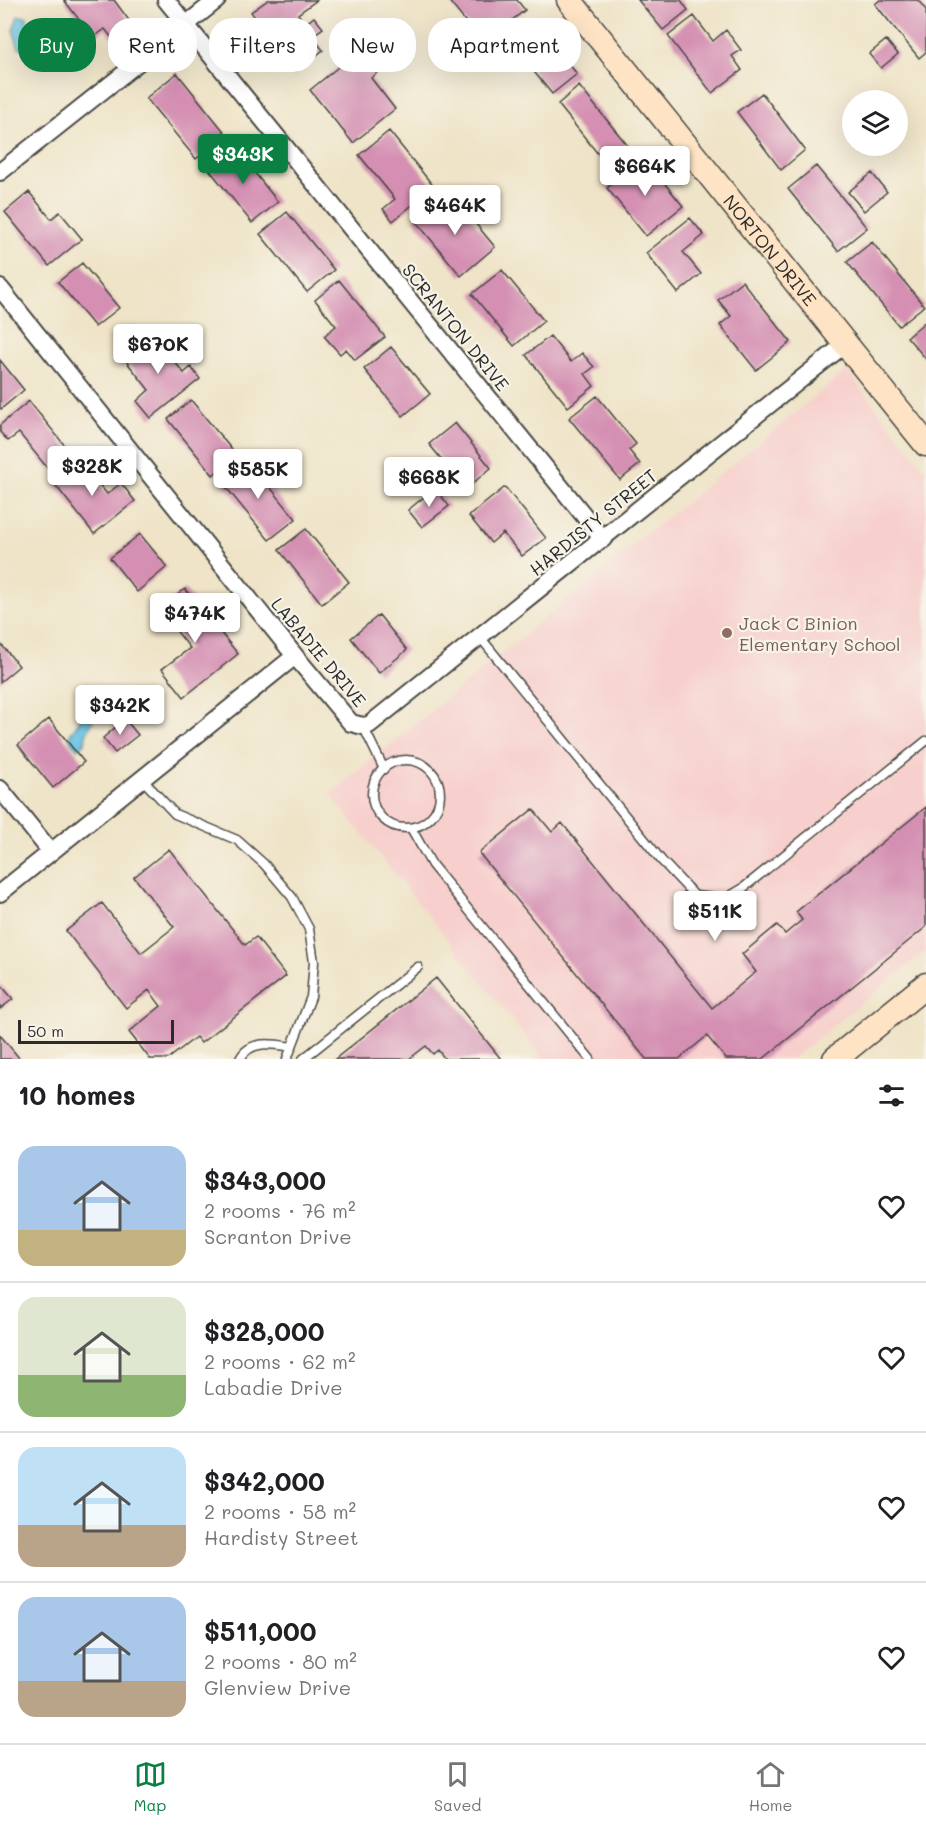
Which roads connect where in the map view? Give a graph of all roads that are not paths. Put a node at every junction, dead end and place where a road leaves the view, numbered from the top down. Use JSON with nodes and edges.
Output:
{"nodes":[{"id":1,"x":166,"y":0,"type":"edge"},
{"id":2,"x":217,"y":0,"type":"edge"},
{"id":3,"x":569,"y":0,"type":"edge"},
{"id":4,"x":180,"y":18,"type":"edge"},
{"id":5,"x":195,"y":18,"type":"edge"},
{"id":6,"x":197,"y":39,"type":"edge"},
{"id":7,"x":127,"y":72,"type":"edge"},
{"id":8,"x":0,"y":172,"type":"edge"},
{"id":9,"x":0,"y":288,"type":"edge"},
{"id":10,"x":845,"y":344,"type":"junction"},
{"id":11,"x":926,"y":444,"type":"edge"},
{"id":12,"x":603,"y":539,"type":"junction"},
{"id":13,"x":480,"y":637,"type":"junction"},
{"id":14,"x":295,"y":656,"type":"junction"},
{"id":15,"x":363,"y":726,"type":"junction"},
{"id":16,"x":926,"y":741,"type":"edge"},
{"id":17,"x":384,"y":769,"type":"junction"},
{"id":18,"x":142,"y":779,"type":"junction"},
{"id":19,"x":0,"y":789,"type":"edge"},
{"id":20,"x":411,"y":828,"type":"junction"},
{"id":21,"x":51,"y":852,"type":"junction"},
{"id":22,"x":0,"y":893,"type":"edge"},
{"id":23,"x":417,"y":967,"type":"dead end"},
{"id":24,"x":926,"y":985,"type":"edge"},
{"id":25,"x":292,"y":1047,"type":"junction"},
{"id":26,"x":240,"y":1059,"type":"edge"},
{"id":27,"x":287,"y":1059,"type":"edge"},
{"id":28,"x":303,"y":1059,"type":"edge"},
{"id":29,"x":590,"y":1059,"type":"edge"},
{"id":30,"x":835,"y":1059,"type":"edge"}],
"edges":[{"from":1,"to":4,"type":"street","name":"SCRANTON DRIVE"},
{"from":2,"to":5,"type":"street"},
{"from":3,"to":10,"type":"street","name":"NORTON DRIVE"},
{"from":6,"to":12,"type":"street","name":"SCRANTON DRIVE"},
{"from":7,"to":8,"type":"street"},
{"from":9,"to":14,"type":"street","name":"LABADIE DRIVE"},
{"from":10,"to":11,"type":"street","name":"NORTON DRIVE"},
{"from":10,"to":12,"type":"street","name":"HARDISTY STREET"},
{"from":12,"to":13,"type":"street","name":"HARDISTY STREET"},
{"from":13,"to":15,"type":"street","name":"HARDISTY STREET"},
{"from":13,"to":16,"type":"lane"},
{"from":14,"to":15,"type":"street","name":"LABADIE DRIVE"},
{"from":14,"to":18,"type":"street"},
{"from":15,"to":17,"type":"lane"},
{"from":17,"to":20,"type":"lane"},
{"from":17,"to":20,"type":"lane"},
{"from":18,"to":21,"type":"street"},
{"from":18,"to":25,"type":"lane"},
{"from":19,"to":21,"type":"street"},
{"from":20,"to":29,"type":"lane"},
{"from":21,"to":22,"type":"street"},
{"from":23,"to":28,"type":"lane"},
{"from":24,"to":30,"type":"street"},
{"from":25,"to":26,"type":"lane"},
{"from":25,"to":27,"type":"lane"}]}
